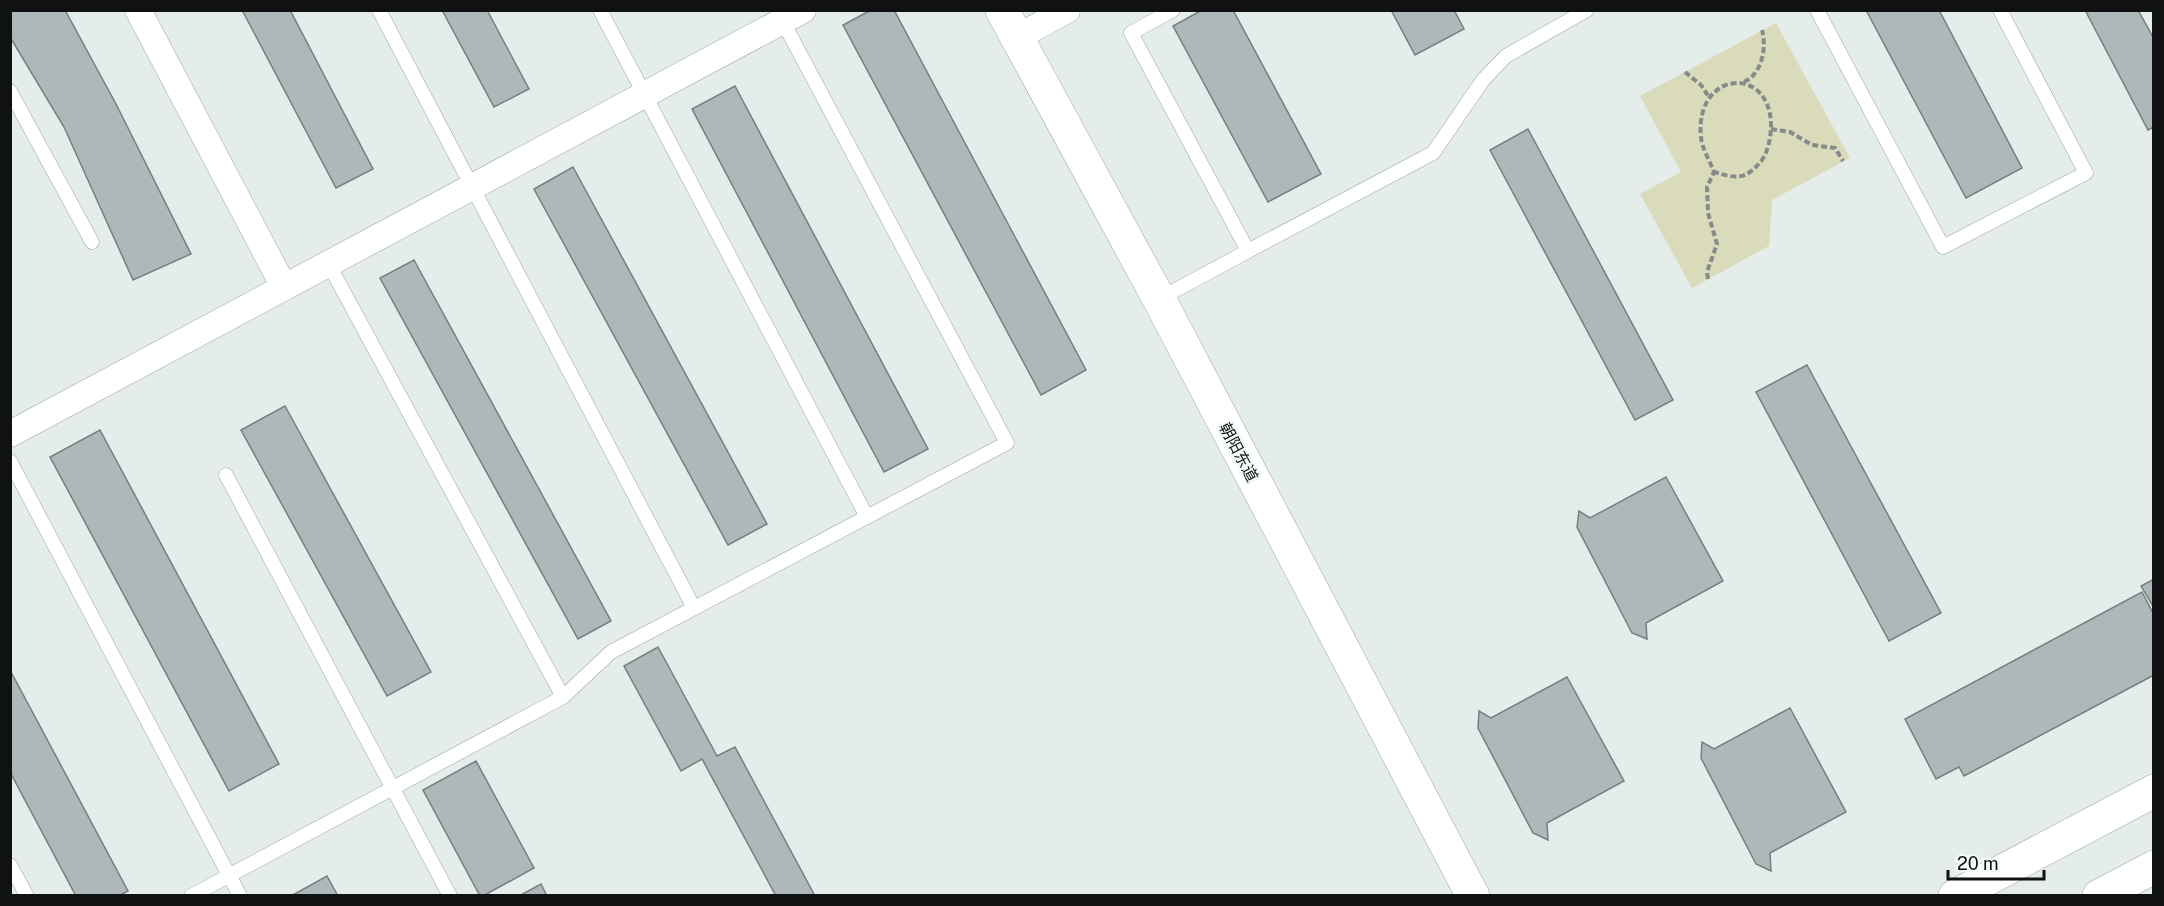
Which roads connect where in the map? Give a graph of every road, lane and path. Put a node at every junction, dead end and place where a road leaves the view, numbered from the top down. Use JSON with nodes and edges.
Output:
{"nodes":[{"id":1,"x":138,"y":10,"type":"edge"},
{"id":2,"x":379,"y":10,"type":"edge"},
{"id":3,"x":600,"y":10,"type":"edge"},
{"id":4,"x":1067,"y":10,"type":"edge"},
{"id":5,"x":1173,"y":10,"type":"edge"},
{"id":6,"x":1587,"y":10,"type":"edge"},
{"id":7,"x":1817,"y":10,"type":"edge"},
{"id":8,"x":2000,"y":10,"type":"edge"},
{"id":9,"x":788,"y":14,"type":"edge"},
{"id":10,"x":1568,"y":15,"type":"edge"},
{"id":11,"x":1009,"y":24,"type":"edge"},
{"id":12,"x":1762,"y":30,"type":"dead end"},
{"id":13,"x":1685,"y":72,"type":"dead end"},
{"id":14,"x":1744,"y":83,"type":"junction"},
{"id":15,"x":10,"y":91,"type":"edge"},
{"id":16,"x":645,"y":95,"type":"junction"},
{"id":17,"x":1708,"y":97,"type":"junction"},
{"id":18,"x":1771,"y":129,"type":"junction"},
{"id":19,"x":1843,"y":161,"type":"dead end"},
{"id":20,"x":1714,"y":172,"type":"junction"},
{"id":21,"x":472,"y":187,"type":"junction"},
{"id":22,"x":92,"y":242,"type":"dead end"},
{"id":23,"x":1248,"y":251,"type":"junction"},
{"id":24,"x":328,"y":263,"type":"junction"},
{"id":25,"x":1708,"y":279,"type":"dead end"},
{"id":26,"x":284,"y":287,"type":"junction"},
{"id":27,"x":1159,"y":299,"type":"junction"},
{"id":28,"x":10,"y":434,"type":"edge"},
{"id":29,"x":10,"y":461,"type":"edge"},
{"id":30,"x":226,"y":474,"type":"dead end"},
{"id":31,"x":867,"y":517,"type":"junction"},
{"id":32,"x":694,"y":608,"type":"junction"},
{"id":33,"x":563,"y":697,"type":"junction"},
{"id":34,"x":393,"y":788,"type":"junction"},
{"id":35,"x":2154,"y":791,"type":"edge"},
{"id":36,"x":10,"y":865,"type":"edge"},
{"id":37,"x":2154,"y":867,"type":"edge"},
{"id":38,"x":229,"y":875,"type":"junction"},
{"id":39,"x":27,"y":896,"type":"edge"},
{"id":40,"x":191,"y":896,"type":"edge"},
{"id":41,"x":240,"y":896,"type":"edge"},
{"id":42,"x":450,"y":896,"type":"edge"},
{"id":43,"x":1473,"y":896,"type":"edge"},
{"id":44,"x":1955,"y":896,"type":"edge"},
{"id":45,"x":2099,"y":896,"type":"edge"}],
"edges":[{"from":1,"to":26,"type":"street"},
{"from":2,"to":21,"type":"lane"},
{"from":3,"to":16,"type":"lane"},
{"from":4,"to":11,"type":"street"},
{"from":5,"to":23,"type":"lane"},
{"from":6,"to":10,"type":"lane"},
{"from":7,"to":8,"type":"lane"},
{"from":9,"to":16,"type":"street"},
{"from":9,"to":31,"type":"lane"},
{"from":10,"to":23,"type":"lane"},
{"from":11,"to":27,"type":"main road","name":"朝阳东道"},
{"from":12,"to":14,"type":"path"},
{"from":13,"to":17,"type":"path"},
{"from":14,"to":17,"type":"path"},
{"from":14,"to":18,"type":"path"},
{"from":15,"to":22,"type":"lane"},
{"from":16,"to":21,"type":"street"},
{"from":16,"to":31,"type":"lane"},
{"from":17,"to":20,"type":"path"},
{"from":18,"to":19,"type":"path"},
{"from":18,"to":20,"type":"path"},
{"from":20,"to":25,"type":"path"},
{"from":21,"to":24,"type":"street"},
{"from":21,"to":32,"type":"lane"},
{"from":23,"to":27,"type":"lane"},
{"from":24,"to":26,"type":"street"},
{"from":24,"to":33,"type":"lane"},
{"from":26,"to":28,"type":"street"},
{"from":27,"to":43,"type":"main road","name":"朝阳东道"},
{"from":29,"to":38,"type":"lane"},
{"from":30,"to":34,"type":"lane"},
{"from":31,"to":32,"type":"lane"},
{"from":32,"to":33,"type":"lane"},
{"from":33,"to":34,"type":"lane"},
{"from":34,"to":38,"type":"lane"},
{"from":34,"to":42,"type":"lane"},
{"from":35,"to":44,"type":"main road"},
{"from":36,"to":39,"type":"lane"},
{"from":37,"to":45,"type":"main road"},
{"from":38,"to":40,"type":"lane"},
{"from":38,"to":41,"type":"lane"}]}
